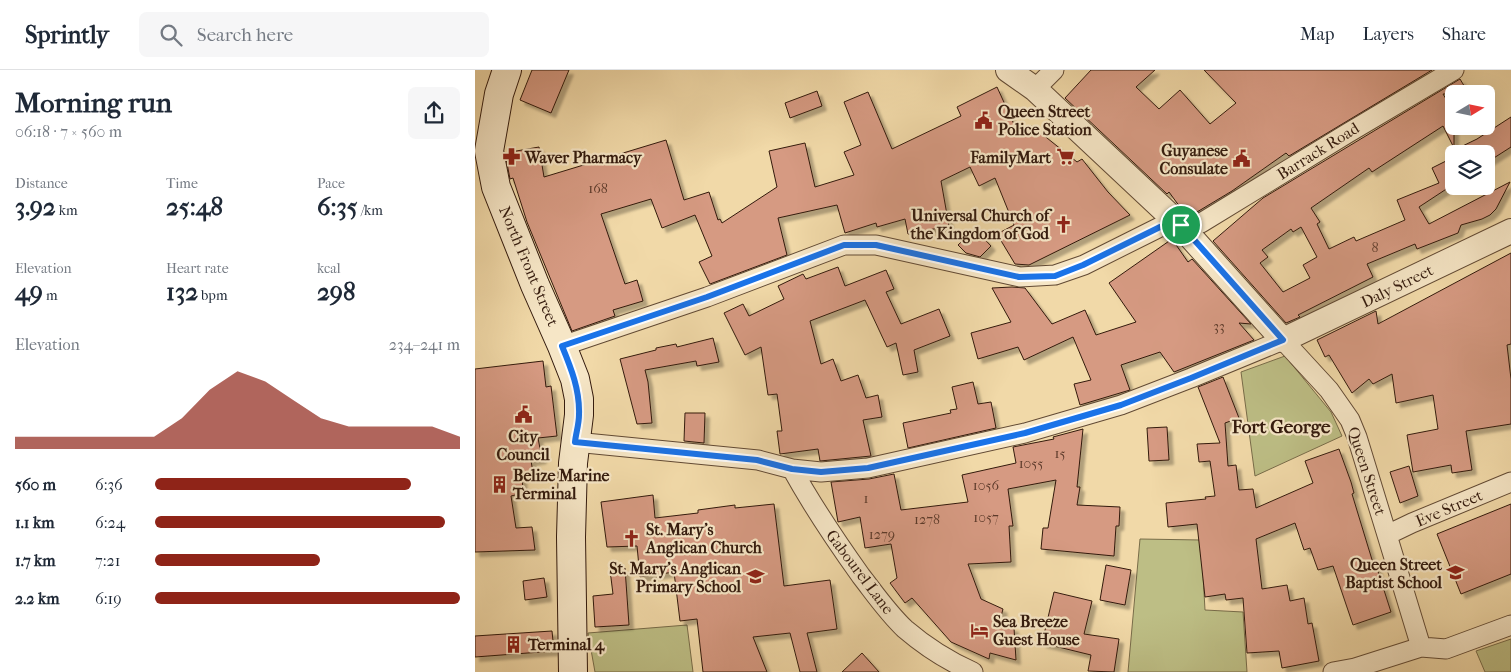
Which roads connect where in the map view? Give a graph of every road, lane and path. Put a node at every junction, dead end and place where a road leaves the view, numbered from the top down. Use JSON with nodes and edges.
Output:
{"nodes":[{"id":1,"x":507,"y":70,"type":"edge"},
{"id":2,"x":1008,"y":70,"type":"edge"},
{"id":3,"x":1054,"y":70,"type":"edge"},
{"id":4,"x":1454,"y":70,"type":"edge"},
{"id":5,"x":1035,"y":89,"type":"junction"},
{"id":6,"x":1181,"y":225,"type":"junction"},
{"id":7,"x":1511,"y":231,"type":"edge"},
{"id":8,"x":1283,"y":340,"type":"junction"},
{"id":9,"x":562,"y":346,"type":"junction"},
{"id":10,"x":575,"y":442,"type":"junction"},
{"id":11,"x":792,"y":469,"type":"junction"},
{"id":12,"x":1511,"y":482,"type":"edge"},
{"id":13,"x":1387,"y":535,"type":"junction"},
{"id":14,"x":1511,"y":626,"type":"edge"},
{"id":15,"x":1421,"y":647,"type":"junction"},
{"id":16,"x":573,"y":672,"type":"edge"},
{"id":17,"x":973,"y":672,"type":"edge"},
{"id":18,"x":1333,"y":672,"type":"edge"}],
"edges":[{"from":1,"to":9,"type":"main road","name":"North Front Street"},
{"from":2,"to":5,"type":"street","name":"Queen Street"},
{"from":3,"to":5,"type":"street"},
{"from":4,"to":6,"type":"street","name":"Barrack Road"},
{"from":5,"to":6,"type":"street","name":"Queen Street"},
{"from":6,"to":8,"type":"street","name":"Queen Street"},
{"from":6,"to":9,"type":"street","name":"Barrack Road"},
{"from":7,"to":8,"type":"street","name":"Daly Street"},
{"from":8,"to":11,"type":"street"},
{"from":8,"to":13,"type":"street","name":"Queen Street"},
{"from":9,"to":10,"type":"main road","name":"North Front Street"},
{"from":10,"to":11,"type":"street"},
{"from":10,"to":16,"type":"main road","name":"North Front Street"},
{"from":11,"to":17,"type":"street","name":"Gabourel Lane"},
{"from":12,"to":13,"type":"street","name":"Eve Street"},
{"from":13,"to":15,"type":"street","name":"Queen Street"},
{"from":14,"to":15,"type":"street"},
{"from":15,"to":18,"type":"street"}]}
